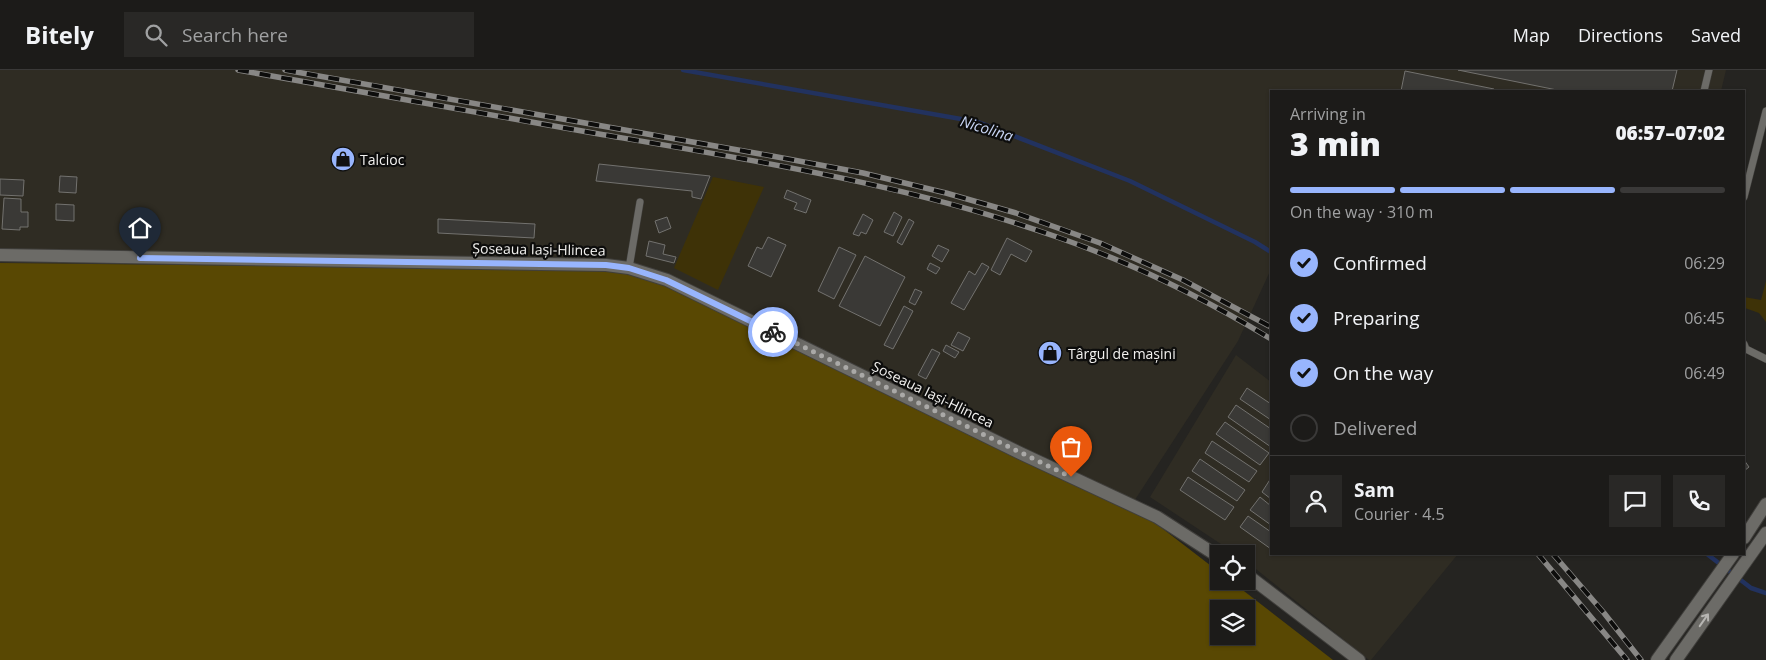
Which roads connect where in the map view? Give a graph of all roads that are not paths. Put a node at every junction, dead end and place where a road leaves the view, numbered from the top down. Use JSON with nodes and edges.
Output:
{"nodes":[{"id":1,"x":1709,"y":70,"type":"edge"},
{"id":2,"x":1704,"y":90,"type":"edge"},
{"id":3,"x":1766,"y":111,"type":"edge"},
{"id":4,"x":1745,"y":193,"type":"edge"},
{"id":5,"x":640,"y":202,"type":"dead end"},
{"id":6,"x":0,"y":256,"type":"edge"},
{"id":7,"x":629,"y":268,"type":"junction"},
{"id":8,"x":1745,"y":346,"type":"edge"},
{"id":9,"x":1766,"y":359,"type":"edge"},
{"id":10,"x":1766,"y":504,"type":"edge"},
{"id":11,"x":1766,"y":533,"type":"edge"},
{"id":12,"x":1745,"y":536,"type":"edge"},
{"id":13,"x":1210,"y":550,"type":"edge"},
{"id":14,"x":1731,"y":555,"type":"edge"},
{"id":15,"x":1255,"y":581,"type":"edge"},
{"id":16,"x":1359,"y":660,"type":"edge"},
{"id":17,"x":1657,"y":660,"type":"edge"},
{"id":18,"x":1676,"y":660,"type":"edge"}],
"edges":[{"from":1,"to":2,"type":"lane"},
{"from":3,"to":4,"type":"lane"},
{"from":5,"to":7,"type":"lane"},
{"from":6,"to":7,"type":"street","name":"Șoseaua Iași-Hlincea"},
{"from":7,"to":13,"type":"street","name":"Șoseaua Iași-Hlincea"},
{"from":8,"to":9,"type":"lane"},
{"from":10,"to":12,"type":"street"},
{"from":18,"to":11,"type":"street","one_way":true},
{"from":14,"to":17,"type":"street"},
{"from":15,"to":16,"type":"street"}]}
